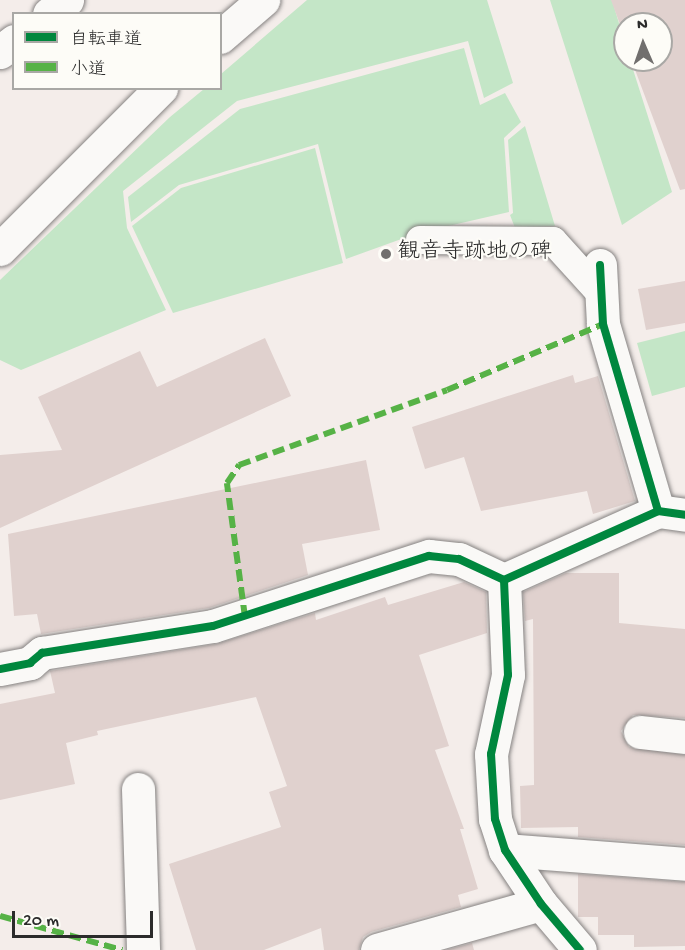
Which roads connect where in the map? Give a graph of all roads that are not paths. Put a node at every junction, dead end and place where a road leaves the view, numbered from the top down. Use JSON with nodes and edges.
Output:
{"nodes":[{"id":1,"x":67,"y":0,"type":"edge"},
{"id":2,"x":262,"y":0,"type":"edge"},
{"id":3,"x":52,"y":12,"type":"edge"},
{"id":4,"x":222,"y":35,"type":"edge"},
{"id":5,"x":159,"y":90,"type":"edge"},
{"id":6,"x":420,"y":240,"type":"dead end"},
{"id":7,"x":0,"y":249,"type":"edge"},
{"id":8,"x":601,"y":279,"type":"joint"},
{"id":9,"x":671,"y":513,"type":"edge"},
{"id":10,"x":504,"y":580,"type":"junction"},
{"id":11,"x":0,"y":669,"type":"edge"},
{"id":12,"x":640,"y":732,"type":"dead end"},
{"id":13,"x":685,"y":737,"type":"edge"},
{"id":14,"x":138,"y":789,"type":"dead end"},
{"id":15,"x":505,"y":850,"type":"junction"},
{"id":16,"x":685,"y":864,"type":"edge"},
{"id":17,"x":541,"y":904,"type":"junction"},
{"id":18,"x":143,"y":950,"type":"edge"},
{"id":19,"x":378,"y":950,"type":"edge"},
{"id":20,"x":580,"y":950,"type":"edge"}],
"edges":[{"from":1,"to":3,"type":"main road"},
{"from":2,"to":4,"type":"main road"},
{"from":5,"to":7,"type":"main road"},
{"from":6,"to":8,"type":"lane"},
{"from":8,"to":9,"type":"main road"},
{"from":9,"to":10,"type":"main road"},
{"from":10,"to":11,"type":"main road"},
{"from":10,"to":15,"type":"main road"},
{"from":12,"to":13,"type":"main road"},
{"from":14,"to":18,"type":"main road"},
{"from":15,"to":16,"type":"main road"},
{"from":15,"to":17,"type":"main road"},
{"from":17,"to":19,"type":"main road"},
{"from":17,"to":20,"type":"main road"}]}
